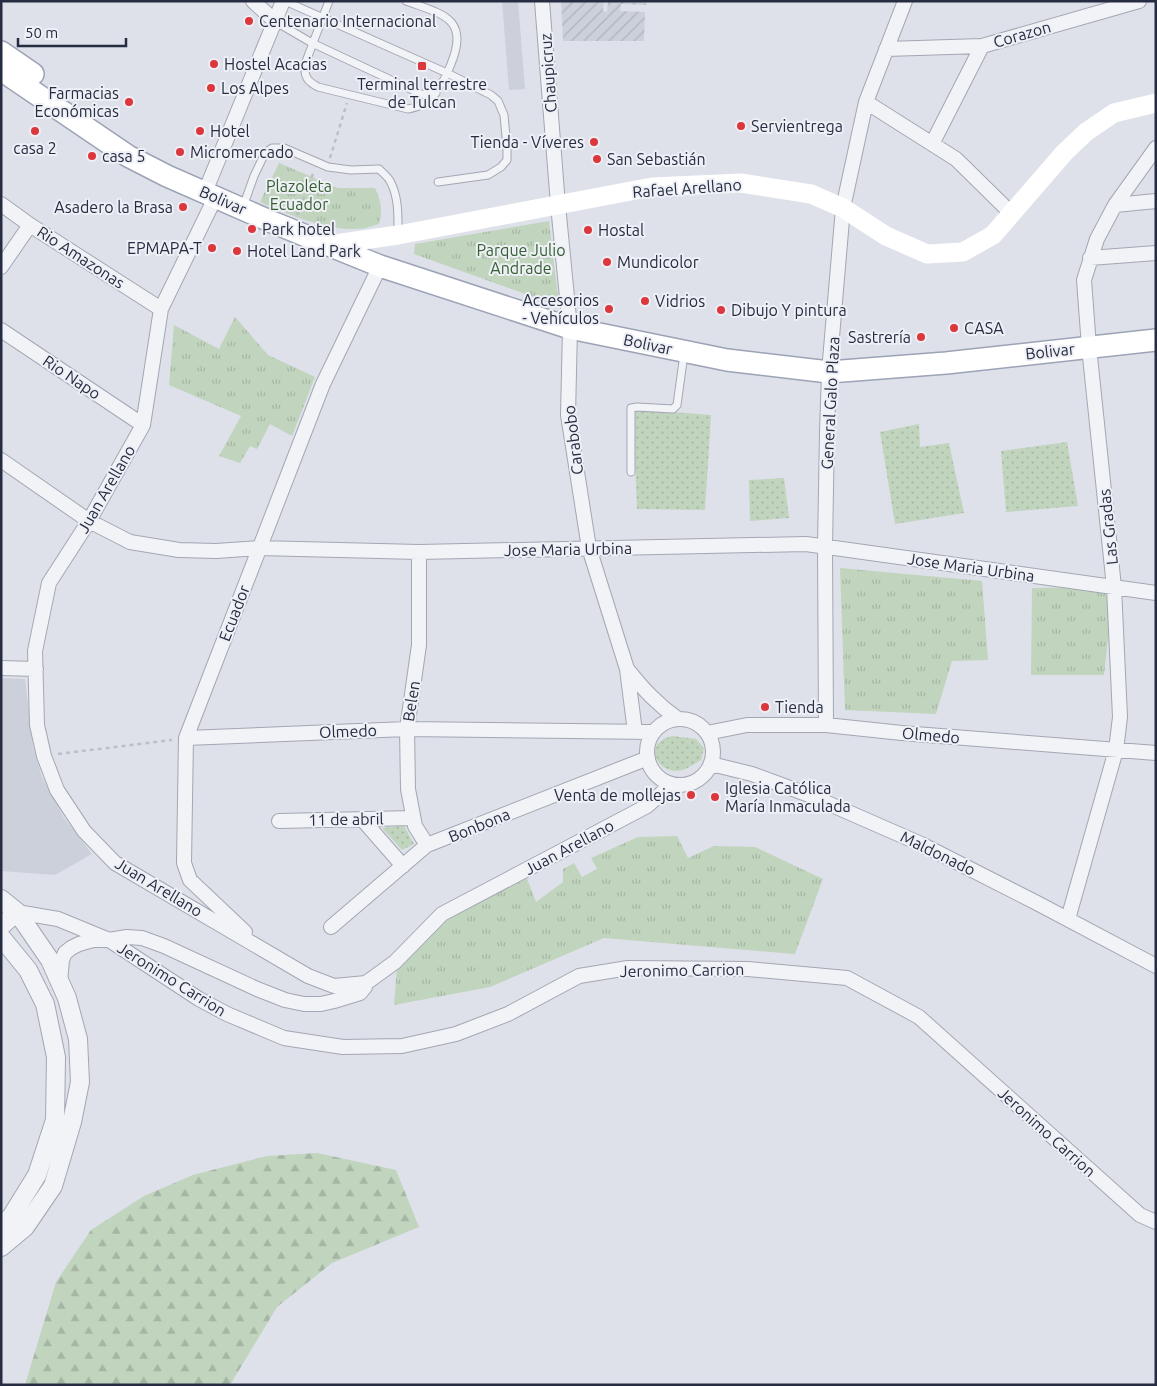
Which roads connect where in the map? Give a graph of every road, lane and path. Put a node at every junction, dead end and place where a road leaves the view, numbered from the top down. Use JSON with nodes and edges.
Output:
{"nodes":[{"id":1,"x":253,"y":1,"type":"edge"},
{"id":2,"x":284,"y":1,"type":"edge"},
{"id":3,"x":329,"y":1,"type":"edge"},
{"id":4,"x":406,"y":1,"type":"edge"},
{"id":5,"x":542,"y":1,"type":"edge"},
{"id":6,"x":905,"y":1,"type":"edge"},
{"id":7,"x":1139,"y":1,"type":"edge"},
{"id":8,"x":322,"y":18,"type":"junction"},
{"id":9,"x":276,"y":22,"type":"junction"},
{"id":10,"x":312,"y":43,"type":"junction"},
{"id":11,"x":982,"y":46,"type":"junction"},
{"id":12,"x":886,"y":49,"type":"junction"},
{"id":13,"x":1,"y":52,"type":"edge"},
{"id":14,"x":1,"y":70,"type":"edge"},
{"id":15,"x":447,"y":72,"type":"junction"},
{"id":16,"x":437,"y":90,"type":"junction"},
{"id":17,"x":349,"y":94,"type":"junction"},
{"id":18,"x":866,"y":102,"type":"junction"},
{"id":19,"x":1156,"y":103,"type":"edge"},
{"id":20,"x":932,"y":144,"type":"junction"},
{"id":21,"x":1156,"y":148,"type":"edge"},
{"id":22,"x":333,"y":150,"type":"dead end"},
{"id":23,"x":318,"y":163,"type":"junction"},
{"id":24,"x":167,"y":176,"type":"junction"},
{"id":25,"x":438,"y":182,"type":"dead end"},
{"id":26,"x":210,"y":194,"type":"junction"},
{"id":27,"x":1156,"y":201,"type":"edge"},
{"id":28,"x":1,"y":204,"type":"edge"},
{"id":29,"x":558,"y":205,"type":"junction"},
{"id":30,"x":1115,"y":206,"type":"junction"},
{"id":31,"x":243,"y":208,"type":"junction"},
{"id":32,"x":844,"y":208,"type":"junction"},
{"id":33,"x":1012,"y":214,"type":"junction"},
{"id":34,"x":30,"y":225,"type":"junction"},
{"id":35,"x":290,"y":229,"type":"junction"},
{"id":36,"x":398,"y":235,"type":"junction"},
{"id":37,"x":328,"y":245,"type":"junction"},
{"id":38,"x":1156,"y":253,"type":"edge"},
{"id":39,"x":1090,"y":258,"type":"junction"},
{"id":40,"x":380,"y":266,"type":"junction"},
{"id":41,"x":1,"y":267,"type":"edge"},
{"id":42,"x":161,"y":309,"type":"junction"},
{"id":43,"x":570,"y":328,"type":"junction"},
{"id":44,"x":1,"y":330,"type":"edge"},
{"id":45,"x":1156,"y":340,"type":"edge"},
{"id":46,"x":1089,"y":347,"type":"junction"},
{"id":47,"x":684,"y":352,"type":"junction"},
{"id":48,"x":829,"y":372,"type":"junction"},
{"id":49,"x":143,"y":425,"type":"junction"},
{"id":50,"x":1,"y":460,"type":"edge"},
{"id":51,"x":632,"y":472,"type":"dead end"},
{"id":52,"x":89,"y":521,"type":"junction"},
{"id":53,"x":825,"y":547,"type":"junction"},
{"id":54,"x":259,"y":548,"type":"junction"},
{"id":55,"x":589,"y":548,"type":"junction"},
{"id":56,"x":419,"y":552,"type":"junction"},
{"id":57,"x":1114,"y":587,"type":"junction"},
{"id":58,"x":1156,"y":593,"type":"edge"},
{"id":59,"x":1,"y":668,"type":"edge"},
{"id":60,"x":36,"y":669,"type":"junction"},
{"id":61,"x":627,"y":669,"type":"junction"},
{"id":62,"x":678,"y":719,"type":"junction"},
{"id":63,"x":826,"y":725,"type":"junction"},
{"id":64,"x":407,"y":729,"type":"junction"},
{"id":65,"x":635,"y":732,"type":"junction"},
{"id":66,"x":654,"y":732,"type":"junction"},
{"id":67,"x":706,"y":733,"type":"junction"},
{"id":68,"x":186,"y":738,"type":"junction"},
{"id":69,"x":1116,"y":750,"type":"junction"},
{"id":70,"x":1156,"y":752,"type":"edge"},
{"id":71,"x":44,"y":756,"type":"junction"},
{"id":72,"x":648,"y":758,"type":"junction"},
{"id":73,"x":711,"y":764,"type":"junction"},
{"id":74,"x":672,"y":784,"type":"junction"},
{"id":75,"x":414,"y":818,"type":"junction"},
{"id":76,"x":362,"y":819,"type":"junction"},
{"id":77,"x":279,"y":820,"type":"dead end"},
{"id":78,"x":427,"y":845,"type":"junction"},
{"id":79,"x":403,"y":866,"type":"junction"},
{"id":80,"x":1,"y":899,"type":"edge"},
{"id":81,"x":17,"y":912,"type":"junction"},
{"id":82,"x":1068,"y":919,"type":"junction"},
{"id":83,"x":1,"y":926,"type":"edge"},
{"id":84,"x":330,"y":926,"type":"dead end"},
{"id":85,"x":1,"y":937,"type":"edge"},
{"id":86,"x":109,"y":940,"type":"junction"},
{"id":87,"x":261,"y":948,"type":"junction"},
{"id":88,"x":1156,"y":966,"type":"edge"},
{"id":89,"x":60,"y":982,"type":"junction"},
{"id":90,"x":366,"y":983,"type":"junction"},
{"id":91,"x":1156,"y":1212,"type":"edge"},
{"id":92,"x":1140,"y":1215,"type":"junction"},
{"id":93,"x":1156,"y":1222,"type":"edge"},
{"id":94,"x":1,"y":1225,"type":"edge"},
{"id":95,"x":1,"y":1248,"type":"edge"}],
"edges":[{"from":1,"to":9,"type":"street"},
{"from":2,"to":8,"type":"lane"},
{"from":2,"to":9,"type":"street","name":"Juan Arellano"},
{"from":3,"to":8,"type":"lane"},
{"from":4,"to":15,"type":"lane"},
{"from":5,"to":29,"type":"street","name":"Chaupicruz"},
{"from":6,"to":12,"type":"street","name":"General Galo Plaza"},
{"from":7,"to":11,"type":"street","name":"Corazon"},
{"from":8,"to":10,"type":"lane"},
{"from":8,"to":15,"type":"lane"},
{"from":9,"to":10,"type":"lane"},
{"from":9,"to":26,"type":"street","name":"Juan Arellano"},
{"from":10,"to":16,"type":"lane"},
{"from":10,"to":17,"type":"lane"},
{"from":11,"to":12,"type":"street"},
{"from":11,"to":20,"type":"street","name":"Corazon"},
{"from":12,"to":18,"type":"street","name":"General Galo Plaza"},
{"from":13,"to":24,"type":"main road","name":"Bolivar"},
{"from":14,"to":24,"type":"main road","name":"Bolivar"},
{"from":15,"to":16,"type":"lane"},
{"from":15,"to":25,"type":"lane"},
{"from":16,"to":17,"type":"lane"},
{"from":17,"to":22,"type":"path"},
{"from":18,"to":20,"type":"street"},
{"from":18,"to":32,"type":"street","name":"General Galo Plaza"},
{"from":19,"to":33,"type":"main road","name":"Rafael Arellano"},
{"from":20,"to":33,"type":"street"},
{"from":21,"to":30,"type":"street","name":"Las Gradas"},
{"from":23,"to":31,"type":"lane"},
{"from":23,"to":35,"type":"path"},
{"from":23,"to":36,"type":"lane"},
{"from":24,"to":26,"type":"main road","name":"Bolivar"},
{"from":26,"to":31,"type":"main road","name":"Bolivar"},
{"from":26,"to":42,"type":"street","name":"Juan Arellano"},
{"from":27,"to":30,"type":"street"},
{"from":28,"to":34,"type":"street","name":"Rio Amazonas"},
{"from":29,"to":32,"type":"main road","name":"Rafael Arellano"},
{"from":29,"to":36,"type":"main road","name":"Rafael Arellano"},
{"from":29,"to":43,"type":"street","name":"Carabobo"},
{"from":30,"to":39,"type":"street","name":"Las Gradas"},
{"from":31,"to":35,"type":"main road","name":"Bolivar"},
{"from":32,"to":33,"type":"main road","name":"Rafael Arellano"},
{"from":32,"to":48,"type":"street","name":"General Galo Plaza"},
{"from":34,"to":41,"type":"street"},
{"from":34,"to":42,"type":"street","name":"Rio Amazonas"},
{"from":35,"to":37,"type":"main road","name":"Bolivar"},
{"from":36,"to":37,"type":"main road","name":"Rafael Arellano"},
{"from":37,"to":40,"type":"main road","name":"Bolivar"},
{"from":38,"to":39,"type":"street"},
{"from":39,"to":46,"type":"street","name":"Las Gradas"},
{"from":40,"to":43,"type":"main road","name":"Bolivar"},
{"from":40,"to":54,"type":"street","name":"Ecuador"},
{"from":42,"to":49,"type":"street","name":"Juan Arellano"},
{"from":43,"to":47,"type":"main road","name":"Bolivar"},
{"from":43,"to":55,"type":"street","name":"Carabobo"},
{"from":44,"to":49,"type":"street","name":"Rio Napo"},
{"from":45,"to":46,"type":"main road","name":"Bolivar"},
{"from":46,"to":48,"type":"main road","name":"Bolivar"},
{"from":46,"to":57,"type":"street","name":"Las Gradas"},
{"from":47,"to":48,"type":"main road","name":"Bolivar"},
{"from":47,"to":51,"type":"lane"},
{"from":48,"to":53,"type":"street","name":"General Galo Plaza"},
{"from":49,"to":52,"type":"street","name":"Juan Arellano"},
{"from":50,"to":52,"type":"street","name":"Jose Maria Urbina"},
{"from":52,"to":54,"type":"street","name":"Jose Maria Urbina"},
{"from":52,"to":60,"type":"street","name":"Juan Arellano"},
{"from":53,"to":55,"type":"street","name":"Jose Maria Urbina"},
{"from":53,"to":57,"type":"street","name":"Jose Maria Urbina"},
{"from":53,"to":63,"type":"street","name":"General Galo Plaza"},
{"from":54,"to":56,"type":"street","name":"Jose Maria Urbina"},
{"from":54,"to":68,"type":"street","name":"Ecuador"},
{"from":55,"to":56,"type":"street","name":"Jose Maria Urbina"},
{"from":55,"to":61,"type":"street","name":"Carabobo"},
{"from":56,"to":64,"type":"street","name":"Belen"},
{"from":57,"to":58,"type":"street","name":"Jose Maria Urbina"},
{"from":57,"to":69,"type":"street","name":"Las Gradas"},
{"from":59,"to":60,"type":"street"},
{"from":60,"to":71,"type":"street","name":"Juan Arellano"},
{"from":61,"to":62,"type":"street","name":"Carabobo"},
{"from":61,"to":65,"type":"street","name":"Carabobo"},
{"from":62,"to":66,"type":"street"},
{"from":62,"to":67,"type":"street"},
{"from":63,"to":67,"type":"street","name":"Olmedo"},
{"from":63,"to":69,"type":"street","name":"Olmedo"},
{"from":64,"to":65,"type":"street","name":"Olmedo"},
{"from":64,"to":68,"type":"street","name":"Olmedo"},
{"from":64,"to":75,"type":"street","name":"Belen"},
{"from":65,"to":66,"type":"street","name":"Olmedo"},
{"from":66,"to":72,"type":"street"},
{"from":67,"to":73,"type":"street"},
{"from":68,"to":71,"type":"path"},
{"from":68,"to":87,"type":"street","name":"Ecuador"},
{"from":69,"to":70,"type":"street","name":"Olmedo"},
{"from":69,"to":82,"type":"street","name":"Las Gradas"},
{"from":71,"to":87,"type":"street","name":"Juan Arellano"},
{"from":72,"to":74,"type":"street"},
{"from":72,"to":78,"type":"street","name":"Bonbona"},
{"from":73,"to":74,"type":"street"},
{"from":73,"to":82,"type":"street","name":"Maldonado"},
{"from":74,"to":90,"type":"street","name":"Juan Arellano"},
{"from":75,"to":76,"type":"street","name":"11 de abril"},
{"from":75,"to":78,"type":"street","name":"Belen"},
{"from":76,"to":77,"type":"street","name":"11 de abril"},
{"from":76,"to":79,"type":"street"},
{"from":78,"to":79,"type":"street","name":"Bonbona"},
{"from":79,"to":84,"type":"street","name":"Bonbona"},
{"from":80,"to":81,"type":"street"},
{"from":81,"to":83,"type":"street"},
{"from":81,"to":86,"type":"street","name":"Jeronimo Carrion"},
{"from":81,"to":89,"type":"street"},
{"from":82,"to":88,"type":"street","name":"Maldonado"},
{"from":85,"to":94,"type":"street"},
{"from":86,"to":89,"type":"street"},
{"from":86,"to":90,"type":"street"},
{"from":86,"to":92,"type":"street","name":"Jeronimo Carrion"},
{"from":87,"to":90,"type":"street","name":"Juan Arellano"},
{"from":89,"to":95,"type":"street"},
{"from":91,"to":92,"type":"street"},
{"from":92,"to":93,"type":"street","name":"Jeronimo Carrion"}]}
